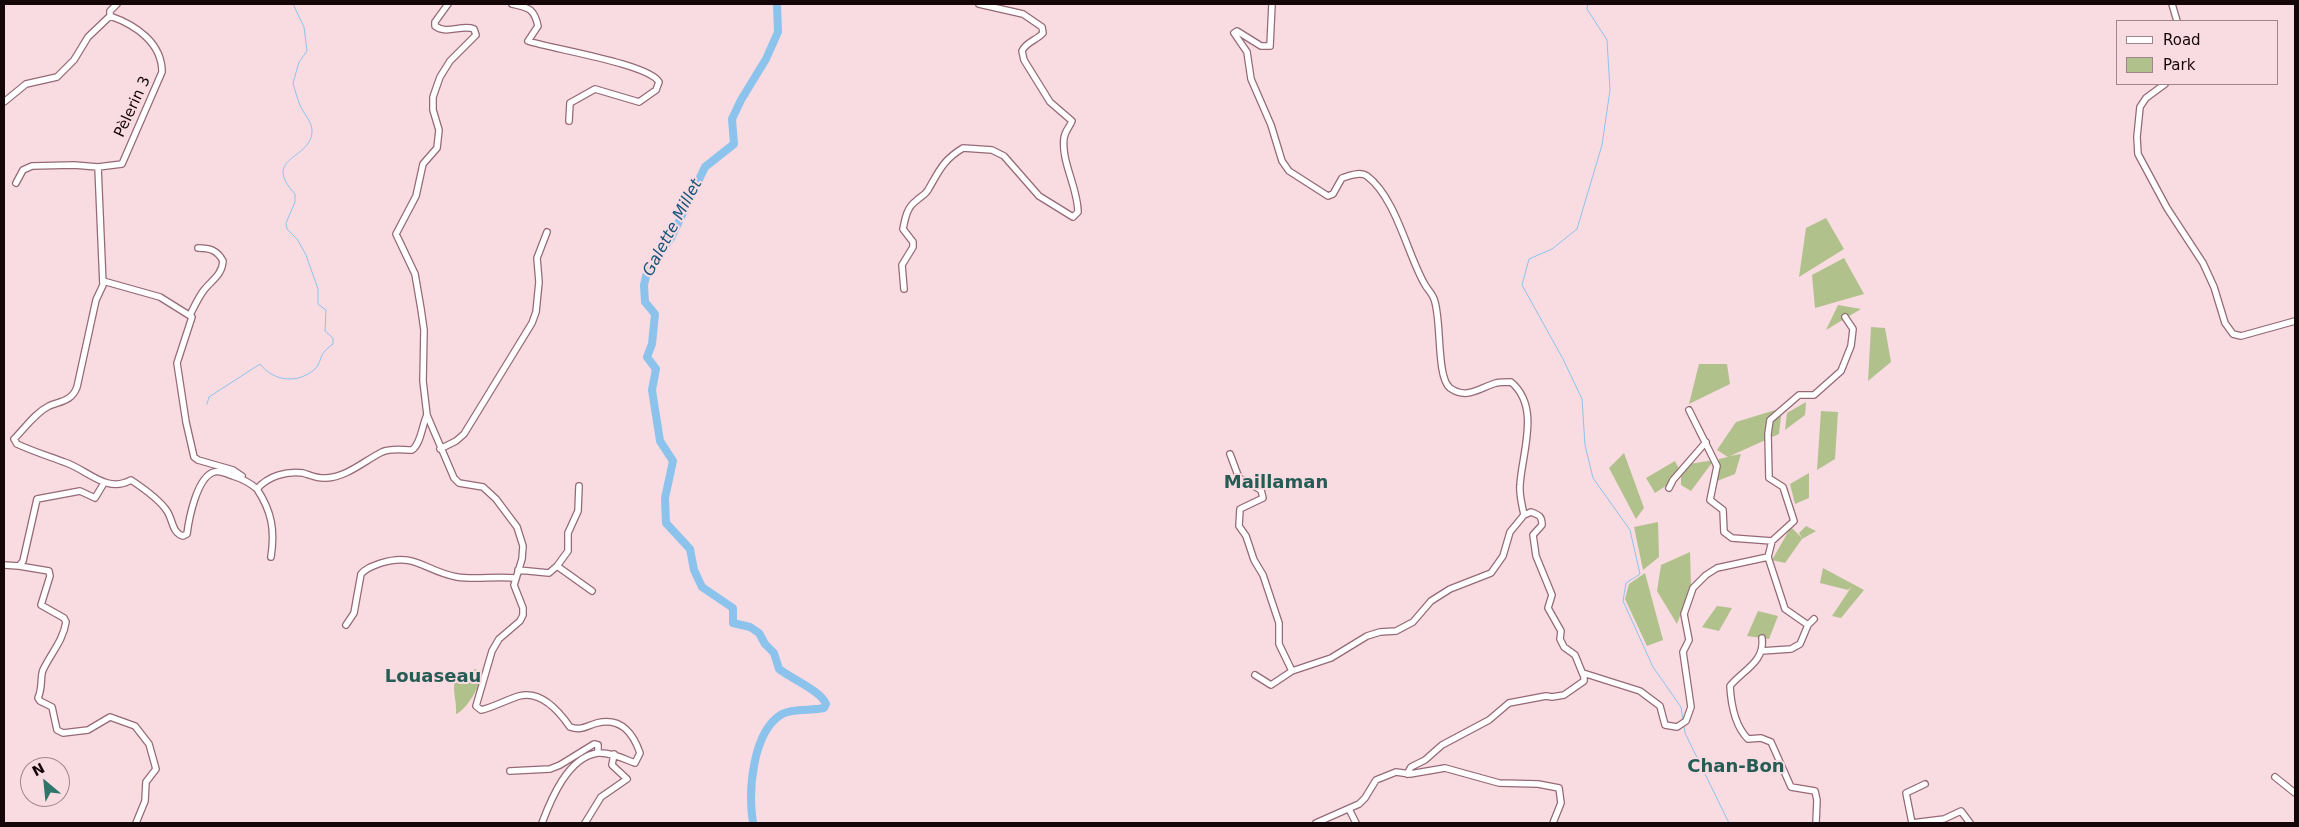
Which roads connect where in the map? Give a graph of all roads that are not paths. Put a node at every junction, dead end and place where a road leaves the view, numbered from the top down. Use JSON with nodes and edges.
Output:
{"nodes":[{"id":1,"x":118,"y":4,"type":"edge"},
{"id":2,"x":448,"y":4,"type":"edge"},
{"id":3,"x":512,"y":4,"type":"edge"},
{"id":4,"x":979,"y":4,"type":"edge"},
{"id":5,"x":1272,"y":4,"type":"edge"},
{"id":6,"x":2172,"y":4,"type":"edge"},
{"id":7,"x":110,"y":16,"type":"junction"},
{"id":8,"x":2177,"y":20,"type":"edge"},
{"id":9,"x":2164,"y":85,"type":"edge"},
{"id":10,"x":4,"y":102,"type":"edge"},
{"id":11,"x":569,"y":121,"type":"dead end"},
{"id":12,"x":98,"y":167,"type":"junction"},
{"id":13,"x":16,"y":184,"type":"dead end"},
{"id":14,"x":547,"y":232,"type":"dead end"},
{"id":15,"x":198,"y":248,"type":"dead end"},
{"id":16,"x":103,"y":281,"type":"junction"},
{"id":17,"x":904,"y":290,"type":"dead end"},
{"id":18,"x":190,"y":315,"type":"junction"},
{"id":19,"x":1845,"y":316,"type":"dead end"},
{"id":20,"x":2295,"y":321,"type":"edge"},
{"id":21,"x":1689,"y":410,"type":"dead end"},
{"id":22,"x":427,"y":415,"type":"junction"},
{"id":23,"x":1706,"y":442,"type":"junction"},
{"id":24,"x":440,"y":448,"type":"junction"},
{"id":25,"x":1230,"y":454,"type":"dead end"},
{"id":26,"x":247,"y":481,"type":"junction"},
{"id":27,"x":104,"y":483,"type":"junction"},
{"id":28,"x":580,"y":486,"type":"dead end"},
{"id":29,"x":1670,"y":488,"type":"dead end"},
{"id":30,"x":257,"y":489,"type":"junction"},
{"id":31,"x":1524,"y":515,"type":"junction"},
{"id":32,"x":1772,"y":541,"type":"junction"},
{"id":33,"x":271,"y":557,"type":"dead end"},
{"id":34,"x":1768,"y":558,"type":"junction"},
{"id":35,"x":4,"y":565,"type":"edge"},
{"id":36,"x":19,"y":566,"type":"junction"},
{"id":37,"x":557,"y":566,"type":"junction"},
{"id":38,"x":518,"y":570,"type":"junction"},
{"id":39,"x":514,"y":578,"type":"junction"},
{"id":40,"x":592,"y":591,"type":"dead end"},
{"id":41,"x":1814,"y":619,"type":"dead end"},
{"id":42,"x":346,"y":625,"type":"dead end"},
{"id":43,"x":1808,"y":625,"type":"junction"},
{"id":44,"x":1762,"y":638,"type":"dead end"},
{"id":45,"x":1761,"y":651,"type":"junction"},
{"id":46,"x":1292,"y":671,"type":"junction"},
{"id":47,"x":1583,"y":673,"type":"junction"},
{"id":48,"x":1254,"y":675,"type":"dead end"},
{"id":49,"x":598,"y":753,"type":"junction"},
{"id":50,"x":614,"y":754,"type":"junction"},
{"id":51,"x":510,"y":771,"type":"dead end"},
{"id":52,"x":1407,"y":774,"type":"junction"},
{"id":53,"x":2275,"y":777,"type":"dead end"},
{"id":54,"x":1925,"y":784,"type":"dead end"},
{"id":55,"x":2295,"y":793,"type":"edge"},
{"id":56,"x":1349,"y":809,"type":"junction"},
{"id":57,"x":136,"y":823,"type":"edge"},
{"id":58,"x":542,"y":823,"type":"edge"},
{"id":59,"x":585,"y":823,"type":"edge"},
{"id":60,"x":1316,"y":823,"type":"edge"},
{"id":61,"x":1356,"y":823,"type":"edge"},
{"id":62,"x":1553,"y":823,"type":"edge"},
{"id":63,"x":1816,"y":823,"type":"edge"},
{"id":64,"x":1970,"y":823,"type":"edge"}],
"edges":[{"from":1,"to":7,"type":"street"},
{"from":2,"to":22,"type":"street"},
{"from":3,"to":11,"type":"street"},
{"from":4,"to":17,"type":"street"},
{"from":5,"to":31,"type":"street"},
{"from":6,"to":8,"type":"street"},
{"from":7,"to":10,"type":"street"},
{"from":7,"to":12,"type":"street","name":"Pèlerin 3"},
{"from":9,"to":20,"type":"street"},
{"from":12,"to":13,"type":"street"},
{"from":12,"to":16,"type":"street"},
{"from":14,"to":24,"type":"street"},
{"from":15,"to":18,"type":"street"},
{"from":16,"to":18,"type":"street"},
{"from":16,"to":27,"type":"street"},
{"from":18,"to":26,"type":"street"},
{"from":19,"to":32,"type":"street"},
{"from":21,"to":23,"type":"street"},
{"from":22,"to":24,"type":"street"},
{"from":22,"to":30,"type":"street"},
{"from":23,"to":29,"type":"street"},
{"from":23,"to":32,"type":"street"},
{"from":24,"to":38,"type":"street"},
{"from":25,"to":46,"type":"street"},
{"from":26,"to":27,"type":"street"},
{"from":26,"to":30,"type":"street"},
{"from":27,"to":36,"type":"street"},
{"from":28,"to":37,"type":"street"},
{"from":30,"to":33,"type":"street"},
{"from":31,"to":46,"type":"street"},
{"from":31,"to":47,"type":"street"},
{"from":32,"to":34,"type":"street"},
{"from":34,"to":43,"type":"street"},
{"from":34,"to":47,"type":"street"},
{"from":35,"to":36,"type":"street"},
{"from":36,"to":57,"type":"street"},
{"from":37,"to":38,"type":"street"},
{"from":37,"to":40,"type":"street"},
{"from":38,"to":39,"type":"street"},
{"from":39,"to":42,"type":"street"},
{"from":39,"to":50,"type":"street"},
{"from":41,"to":43,"type":"street"},
{"from":43,"to":45,"type":"street"},
{"from":44,"to":45,"type":"street"},
{"from":45,"to":63,"type":"street"},
{"from":46,"to":48,"type":"street"},
{"from":47,"to":52,"type":"street"},
{"from":49,"to":50,"type":"street"},
{"from":49,"to":51,"type":"street"},
{"from":49,"to":58,"type":"street"},
{"from":50,"to":59,"type":"street"},
{"from":52,"to":56,"type":"street"},
{"from":52,"to":62,"type":"street"},
{"from":53,"to":55,"type":"street"},
{"from":54,"to":64,"type":"street"},
{"from":56,"to":60,"type":"street"},
{"from":56,"to":61,"type":"street"}]}
